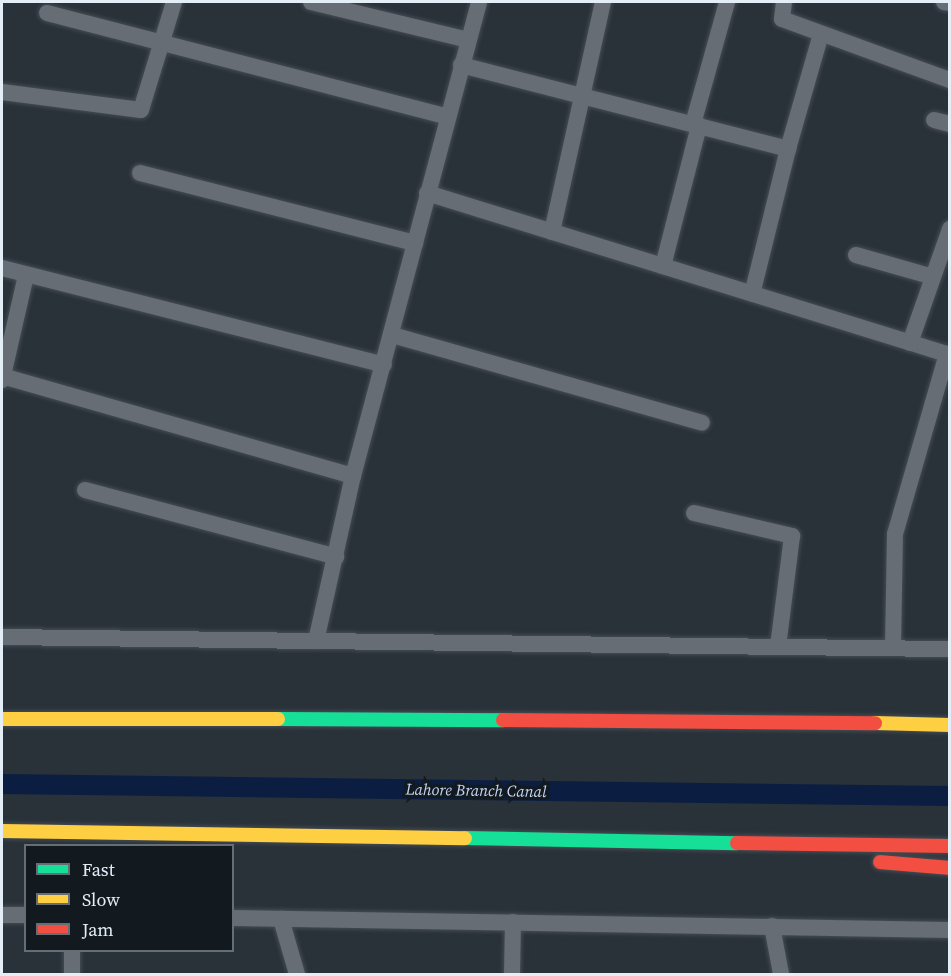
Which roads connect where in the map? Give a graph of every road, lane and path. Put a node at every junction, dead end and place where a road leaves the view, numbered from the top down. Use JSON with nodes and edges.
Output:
{"nodes":[{"id":1,"x":174,"y":2,"type":"edge"},
{"id":2,"x":311,"y":2,"type":"edge"},
{"id":3,"x":479,"y":2,"type":"edge"},
{"id":4,"x":603,"y":2,"type":"edge"},
{"id":5,"x":727,"y":2,"type":"edge"},
{"id":6,"x":784,"y":2,"type":"edge"},
{"id":7,"x":944,"y":2,"type":"edge"},
{"id":8,"x":950,"y":3,"type":"edge"},
{"id":9,"x":47,"y":13,"type":"dead end"},
{"id":10,"x":821,"y":34,"type":"junction"},
{"id":11,"x":468,"y":40,"type":"junction"},
{"id":12,"x":162,"y":41,"type":"junction"},
{"id":13,"x":461,"y":64,"type":"junction"},
{"id":14,"x":950,"y":80,"type":"edge"},
{"id":15,"x":2,"y":92,"type":"edge"},
{"id":16,"x":583,"y":96,"type":"junction"},
{"id":17,"x":446,"y":116,"type":"junction"},
{"id":18,"x":696,"y":125,"type":"junction"},
{"id":19,"x":788,"y":149,"type":"junction"},
{"id":20,"x":140,"y":173,"type":"dead end"},
{"id":21,"x":427,"y":193,"type":"junction"},
{"id":22,"x":950,"y":229,"type":"edge"},
{"id":23,"x":552,"y":232,"type":"junction"},
{"id":24,"x":415,"y":243,"type":"junction"},
{"id":25,"x":856,"y":255,"type":"dead end"},
{"id":26,"x":663,"y":266,"type":"junction"},
{"id":27,"x":2,"y":268,"type":"edge"},
{"id":28,"x":940,"y":268,"type":"edge"},
{"id":29,"x":26,"y":275,"type":"junction"},
{"id":30,"x":752,"y":294,"type":"junction"},
{"id":31,"x":392,"y":335,"type":"junction"},
{"id":32,"x":910,"y":343,"type":"junction"},
{"id":33,"x":948,"y":355,"type":"edge"},
{"id":34,"x":384,"y":365,"type":"junction"},
{"id":35,"x":2,"y":377,"type":"edge"},
{"id":36,"x":702,"y":423,"type":"dead end"},
{"id":37,"x":353,"y":476,"type":"junction"},
{"id":38,"x":85,"y":490,"type":"dead end"},
{"id":39,"x":694,"y":513,"type":"dead end"},
{"id":40,"x":336,"y":557,"type":"junction"},
{"id":41,"x":2,"y":637,"type":"edge"},
{"id":42,"x":316,"y":641,"type":"junction"},
{"id":43,"x":778,"y":646,"type":"junction"},
{"id":44,"x":893,"y":648,"type":"junction"},
{"id":45,"x":950,"y":649,"type":"edge"},
{"id":46,"x":927,"y":709,"type":"dead end"},
{"id":47,"x":2,"y":718,"type":"edge"},
{"id":48,"x":756,"y":720,"type":"junction"},
{"id":49,"x":950,"y":725,"type":"edge"},
{"id":50,"x":2,"y":831,"type":"edge"},
{"id":51,"x":654,"y":844,"type":"junction"},
{"id":52,"x":950,"y":846,"type":"edge"},
{"id":53,"x":950,"y":868,"type":"edge"},
{"id":54,"x":2,"y":915,"type":"edge"},
{"id":55,"x":24,"y":915,"type":"edge"},
{"id":56,"x":234,"y":918,"type":"edge"},
{"id":57,"x":281,"y":919,"type":"junction"},
{"id":58,"x":513,"y":922,"type":"junction"},
{"id":59,"x":772,"y":926,"type":"junction"},
{"id":60,"x":950,"y":930,"type":"edge"},
{"id":61,"x":72,"y":952,"type":"edge"},
{"id":62,"x":72,"y":975,"type":"edge"},
{"id":63,"x":297,"y":975,"type":"edge"},
{"id":64,"x":512,"y":975,"type":"edge"},
{"id":65,"x":781,"y":975,"type":"edge"}],
"edges":[{"from":1,"to":12,"type":"street"},
{"from":2,"to":11,"type":"street"},
{"from":3,"to":11,"type":"street"},
{"from":4,"to":16,"type":"street"},
{"from":5,"to":18,"type":"street"},
{"from":6,"to":10,"type":"street"},
{"from":7,"to":8,"type":"street"},
{"from":9,"to":12,"type":"street"},
{"from":10,"to":14,"type":"street"},
{"from":10,"to":19,"type":"street"},
{"from":11,"to":13,"type":"street"},
{"from":12,"to":15,"type":"street"},
{"from":12,"to":17,"type":"street"},
{"from":13,"to":16,"type":"street"},
{"from":13,"to":17,"type":"street"},
{"from":16,"to":18,"type":"street"},
{"from":16,"to":23,"type":"street"},
{"from":17,"to":21,"type":"street"},
{"from":18,"to":19,"type":"street"},
{"from":18,"to":26,"type":"street"},
{"from":19,"to":30,"type":"street"},
{"from":20,"to":24,"type":"street"},
{"from":21,"to":23,"type":"street"},
{"from":21,"to":24,"type":"street"},
{"from":22,"to":28,"type":"street"},
{"from":23,"to":26,"type":"street"},
{"from":24,"to":31,"type":"street"},
{"from":25,"to":28,"type":"street"},
{"from":26,"to":30,"type":"street"},
{"from":27,"to":29,"type":"street"},
{"from":28,"to":32,"type":"street"},
{"from":29,"to":34,"type":"street"},
{"from":29,"to":35,"type":"street"},
{"from":30,"to":32,"type":"street"},
{"from":31,"to":34,"type":"street"},
{"from":31,"to":36,"type":"street"},
{"from":32,"to":33,"type":"street"},
{"from":33,"to":44,"type":"street"},
{"from":34,"to":37,"type":"street"},
{"from":35,"to":37,"type":"street"},
{"from":37,"to":40,"type":"street"},
{"from":38,"to":40,"type":"street"},
{"from":39,"to":43,"type":"street"},
{"from":40,"to":42,"type":"street"},
{"from":41,"to":42,"type":"street"},
{"from":42,"to":43,"type":"street"},
{"from":43,"to":44,"type":"street"},
{"from":44,"to":45,"type":"street"},
{"from":46,"to":48,"type":"highway"},
{"from":47,"to":48,"type":"highway"},
{"from":48,"to":49,"type":"highway"},
{"from":50,"to":51,"type":"highway"},
{"from":51,"to":52,"type":"highway"},
{"from":51,"to":53,"type":"highway"},
{"from":54,"to":55,"type":"street"},
{"from":56,"to":57,"type":"street"},
{"from":57,"to":58,"type":"street"},
{"from":57,"to":63,"type":"street"},
{"from":58,"to":59,"type":"street"},
{"from":58,"to":64,"type":"street"},
{"from":59,"to":60,"type":"street"},
{"from":59,"to":65,"type":"street"},
{"from":61,"to":62,"type":"street"}]}
